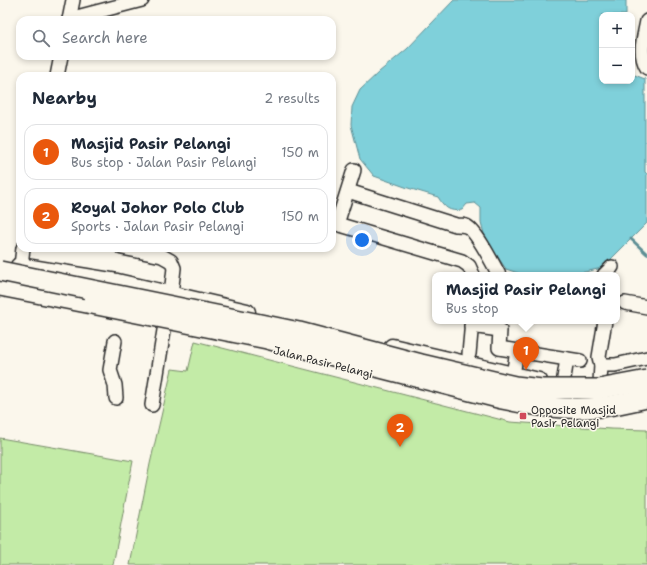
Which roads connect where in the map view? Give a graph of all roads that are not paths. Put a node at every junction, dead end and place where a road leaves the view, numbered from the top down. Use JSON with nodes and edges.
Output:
{"nodes":[{"id":1,"x":73,"y":0,"type":"edge"},
{"id":2,"x":142,"y":0,"type":"edge"},
{"id":3,"x":70,"y":16,"type":"edge"},
{"id":4,"x":84,"y":16,"type":"edge"},
{"id":5,"x":647,"y":20,"type":"edge"},
{"id":6,"x":60,"y":60,"type":"edge"},
{"id":7,"x":647,"y":68,"type":"edge"},
{"id":8,"x":58,"y":72,"type":"edge"},
{"id":9,"x":354,"y":170,"type":"dead end"},
{"id":10,"x":348,"y":191,"type":"junction"},
{"id":11,"x":336,"y":221,"type":"edge"},
{"id":12,"x":336,"y":223,"type":"edge"},
{"id":13,"x":23,"y":252,"type":"edge"},
{"id":14,"x":142,"y":252,"type":"edge"},
{"id":15,"x":0,"y":262,"type":"edge"},
{"id":16,"x":21,"y":266,"type":"junction"},
{"id":17,"x":0,"y":271,"type":"edge"},
{"id":18,"x":471,"y":272,"type":"edge"},
{"id":19,"x":497,"y":272,"type":"edge"},
{"id":20,"x":0,"y":286,"type":"edge"},
{"id":21,"x":0,"y":291,"type":"edge"},
{"id":22,"x":171,"y":294,"type":"junction"},
{"id":23,"x":625,"y":303,"type":"dead end"},
{"id":24,"x":647,"y":306,"type":"edge"},
{"id":25,"x":165,"y":324,"type":"junction"},
{"id":26,"x":471,"y":324,"type":"edge"},
{"id":27,"x":604,"y":324,"type":"edge"},
{"id":28,"x":501,"y":325,"type":"edge"},
{"id":29,"x":115,"y":341,"type":"dead end"},
{"id":30,"x":518,"y":351,"type":"junction"},
{"id":31,"x":469,"y":354,"type":"dead end"},
{"id":32,"x":647,"y":358,"type":"edge"},
{"id":33,"x":567,"y":359,"type":"junction"},
{"id":34,"x":580,"y":361,"type":"dead end"},
{"id":35,"x":601,"y":365,"type":"junction"},
{"id":36,"x":647,"y":372,"type":"edge"},
{"id":37,"x":513,"y":375,"type":"junction"},
{"id":38,"x":647,"y":380,"type":"edge"},
{"id":39,"x":600,"y":382,"type":"junction"},
{"id":40,"x":563,"y":384,"type":"junction"},
{"id":41,"x":116,"y":398,"type":"dead end"},
{"id":42,"x":152,"y":405,"type":"dead end"},
{"id":43,"x":647,"y":405,"type":"edge"}],
"edges":[{"from":1,"to":3,"type":"lane"},
{"from":2,"to":4,"type":"lane"},
{"from":5,"to":7,"type":"lane"},
{"from":6,"to":8,"type":"lane"},
{"from":9,"to":10,"type":"lane"},
{"from":10,"to":11,"type":"lane"},
{"from":10,"to":19,"type":"lane"},
{"from":12,"to":18,"type":"lane"},
{"from":13,"to":16,"type":"lane"},
{"from":14,"to":22,"type":"lane"},
{"from":15,"to":16,"type":"main road"},
{"from":16,"to":22,"type":"main road"},
{"from":17,"to":38,"type":"highway","bridge":true},
{"from":20,"to":43,"type":"highway","bridge":true},
{"from":21,"to":25,"type":"main road","name":"Jalan Pasir Pelangi"},
{"from":22,"to":25,"type":"lane"},
{"from":22,"to":37,"type":"main road"},
{"from":23,"to":24,"type":"lane"},
{"from":25,"to":42,"type":"lane"},
{"from":25,"to":43,"type":"main road","name":"Jalan Pasir Pelangi"},
{"from":26,"to":28,"type":"lane"},
{"from":26,"to":31,"type":"lane"},
{"from":27,"to":35,"type":"lane"},
{"from":28,"to":30,"type":"lane"},
{"from":29,"to":41,"type":"lane"},
{"from":30,"to":33,"type":"lane"},
{"from":30,"to":37,"type":"lane"},
{"from":32,"to":35,"type":"lane"},
{"from":33,"to":34,"type":"lane"},
{"from":33,"to":40,"type":"lane"},
{"from":35,"to":39,"type":"lane"},
{"from":36,"to":39,"type":"main road"},
{"from":37,"to":40,"type":"main road"},
{"from":39,"to":40,"type":"main road"}]}
